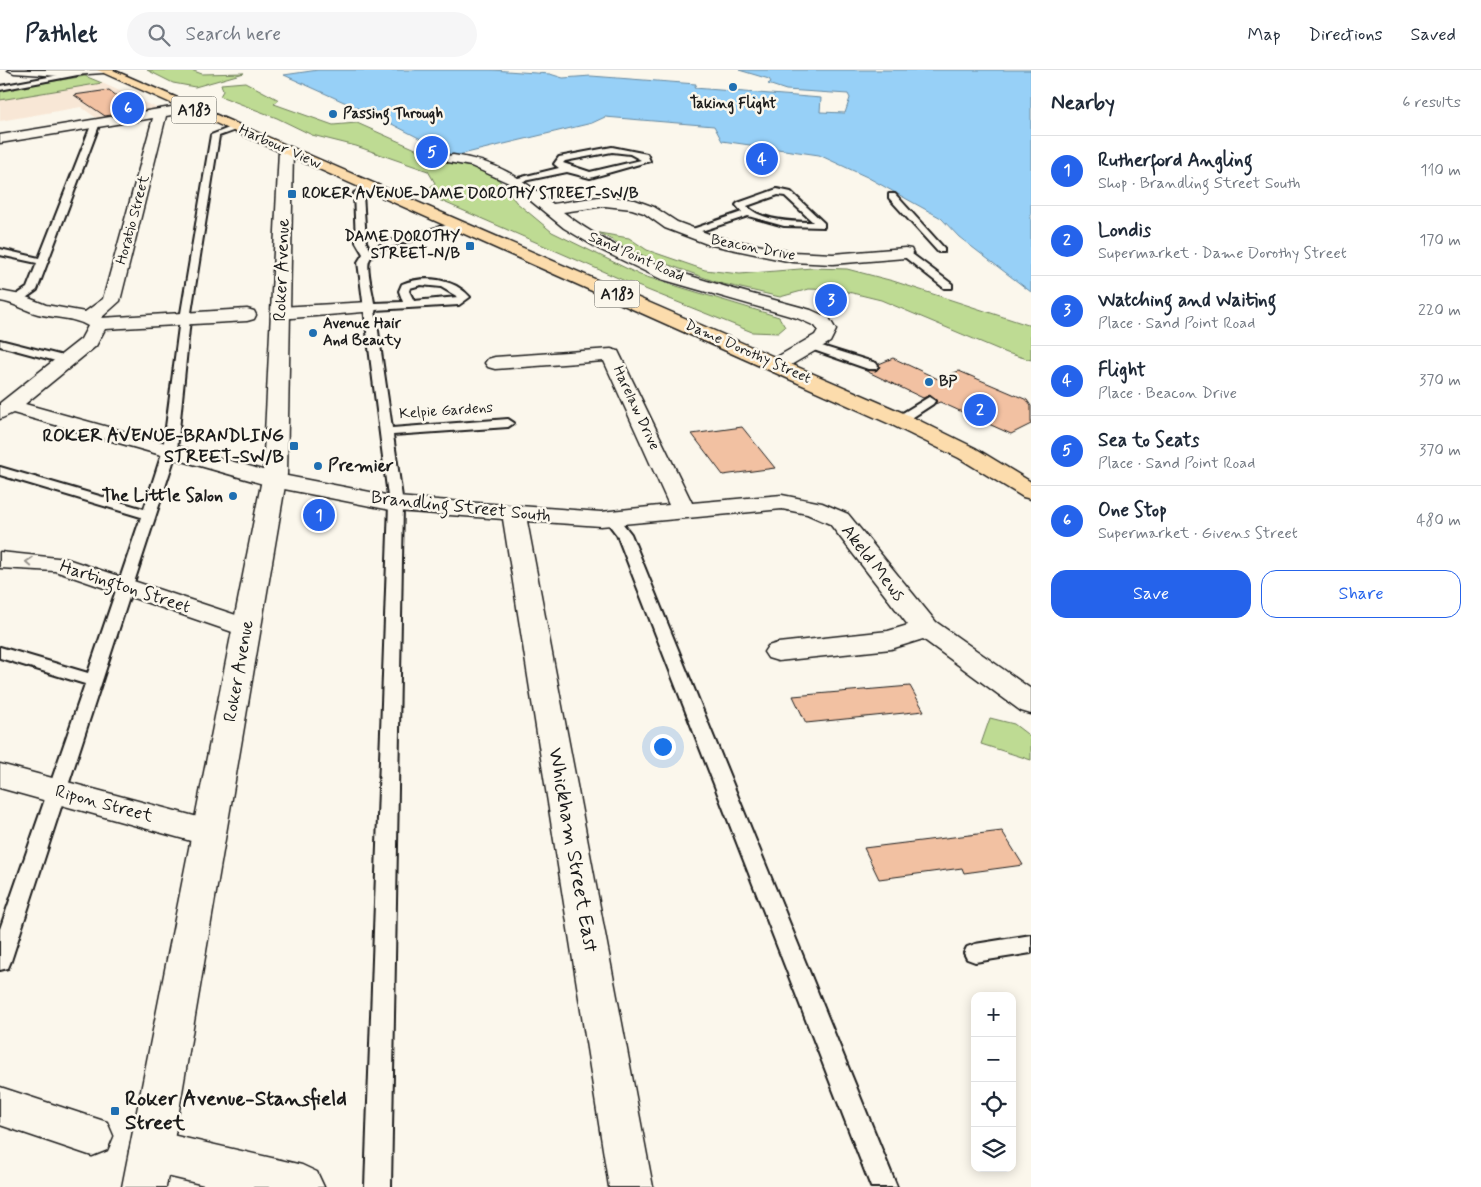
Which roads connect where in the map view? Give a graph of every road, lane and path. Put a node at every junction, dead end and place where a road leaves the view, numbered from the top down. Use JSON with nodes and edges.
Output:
{"nodes":[{"id":1,"x":14,"y":70,"type":"edge"},
{"id":2,"x":18,"y":70,"type":"edge"},
{"id":3,"x":103,"y":70,"type":"edge"},
{"id":4,"x":86,"y":72,"type":"junction"},
{"id":5,"x":0,"y":73,"type":"edge"},
{"id":6,"x":0,"y":88,"type":"edge"},
{"id":7,"x":190,"y":108,"type":"junction"},
{"id":8,"x":161,"y":112,"type":"junction"},
{"id":9,"x":96,"y":123,"type":"junction"},
{"id":10,"x":237,"y":128,"type":"junction"},
{"id":11,"x":0,"y":139,"type":"edge"},
{"id":12,"x":286,"y":150,"type":"junction"},
{"id":13,"x":453,"y":159,"type":"dead end"},
{"id":14,"x":567,"y":169,"type":"junction"},
{"id":15,"x":514,"y":180,"type":"junction"},
{"id":16,"x":371,"y":187,"type":"junction"},
{"id":17,"x":892,"y":196,"type":"dead end"},
{"id":18,"x":550,"y":209,"type":"junction"},
{"id":19,"x":748,"y":213,"type":"junction"},
{"id":20,"x":457,"y":224,"type":"junction"},
{"id":21,"x":689,"y":232,"type":"junction"},
{"id":22,"x":0,"y":252,"type":"edge"},
{"id":23,"x":905,"y":253,"type":"junction"},
{"id":24,"x":368,"y":254,"type":"junction"},
{"id":25,"x":41,"y":262,"type":"junction"},
{"id":26,"x":948,"y":286,"type":"dead end"},
{"id":27,"x":0,"y":296,"type":"edge"},
{"id":28,"x":19,"y":298,"type":"junction"},
{"id":29,"x":410,"y":305,"type":"junction"},
{"id":30,"x":369,"y":307,"type":"junction"},
{"id":31,"x":280,"y":313,"type":"junction"},
{"id":32,"x":247,"y":315,"type":"dead end"},
{"id":33,"x":185,"y":319,"type":"junction"},
{"id":34,"x":94,"y":321,"type":"junction"},
{"id":35,"x":0,"y":343,"type":"edge"},
{"id":36,"x":812,"y":346,"type":"junction"},
{"id":37,"x":67,"y":360,"type":"junction"},
{"id":38,"x":495,"y":363,"type":"dead end"},
{"id":39,"x":777,"y":365,"type":"junction"},
{"id":40,"x":872,"y":366,"type":"dead end"},
{"id":41,"x":930,"y":401,"type":"dead end"},
{"id":42,"x":3,"y":407,"type":"edge"},
{"id":43,"x":900,"y":420,"type":"junction"},
{"id":44,"x":508,"y":422,"type":"dead end"},
{"id":45,"x":386,"y":432,"type":"junction"},
{"id":46,"x":170,"y":450,"type":"junction"},
{"id":47,"x":0,"y":471,"type":"edge"},
{"id":48,"x":274,"y":480,"type":"junction"},
{"id":49,"x":1031,"y":492,"type":"edge"},
{"id":50,"x":396,"y":504,"type":"junction"},
{"id":51,"x":684,"y":511,"type":"junction"},
{"id":52,"x":514,"y":514,"type":"junction"},
{"id":53,"x":149,"y":515,"type":"junction"},
{"id":54,"x":611,"y":518,"type":"junction"},
{"id":55,"x":0,"y":560,"type":"edge"},
{"id":56,"x":126,"y":587,"type":"junction"},
{"id":57,"x":247,"y":628,"type":"junction"},
{"id":58,"x":926,"y":628,"type":"junction"},
{"id":59,"x":0,"y":652,"type":"edge"},
{"id":60,"x":778,"y":652,"type":"dead end"},
{"id":61,"x":94,"y":681,"type":"junction"},
{"id":62,"x":1031,"y":704,"type":"edge"},
{"id":63,"x":0,"y":776,"type":"edge"},
{"id":64,"x":58,"y":791,"type":"junction"},
{"id":65,"x":209,"y":832,"type":"junction"},
{"id":66,"x":1031,"y":944,"type":"edge"},
{"id":67,"x":975,"y":953,"type":"dead end"},
{"id":68,"x":0,"y":961,"type":"edge"},
{"id":69,"x":0,"y":1106,"type":"edge"},
{"id":70,"x":92,"y":1136,"type":"dead end"},
{"id":71,"x":147,"y":1169,"type":"edge"},
{"id":72,"x":302,"y":1187,"type":"edge"},
{"id":73,"x":378,"y":1187,"type":"edge"},
{"id":74,"x":632,"y":1187,"type":"edge"},
{"id":75,"x":884,"y":1187,"type":"edge"}],
"edges":[{"from":1,"to":2,"type":"street"},
{"from":2,"to":4,"type":"street"},
{"from":2,"to":5,"type":"street"},
{"from":3,"to":4,"type":"street"},
{"from":3,"to":7,"type":"main road","name":"Harbour View","number":"A183"},
{"from":4,"to":6,"type":"lane"},
{"from":7,"to":8,"type":"street"},
{"from":7,"to":10,"type":"main road","name":"Harbour View","number":"A183"},
{"from":8,"to":9,"type":"street"},
{"from":8,"to":34,"type":"street","name":"Horatio Street"},
{"from":9,"to":11,"type":"street"},
{"from":9,"to":25,"type":"lane"},
{"from":10,"to":12,"type":"main road","name":"Harbour View","number":"A183"},
{"from":10,"to":33,"type":"lane"},
{"from":12,"to":16,"type":"main road","name":"Harbour View","number":"A183"},
{"from":12,"to":31,"type":"street","name":"Roker Avenue"},
{"from":13,"to":15,"type":"street","name":"Sand Point Road"},
{"from":14,"to":14,"type":"lane"},
{"from":14,"to":15,"type":"lane"},
{"from":15,"to":18,"type":"street","name":"Sand Point Road"},
{"from":16,"to":20,"type":"main road","name":"Harbour View","number":"A183"},
{"from":16,"to":24,"type":"lane"},
{"from":17,"to":23,"type":"lane"},
{"from":18,"to":21,"type":"street","name":"Beacon Drive"},
{"from":18,"to":36,"type":"street","name":"Sand Point Road"},
{"from":19,"to":19,"type":"lane"},
{"from":19,"to":21,"type":"lane"},
{"from":20,"to":24,"type":"lane"},
{"from":20,"to":39,"type":"main road","name":"Dame Dorothy Street","number":"A183"},
{"from":21,"to":23,"type":"street","name":"Beacon Drive"},
{"from":22,"to":25,"type":"lane"},
{"from":23,"to":26,"type":"lane"},
{"from":24,"to":30,"type":"lane"},
{"from":25,"to":28,"type":"lane"},
{"from":27,"to":28,"type":"street"},
{"from":28,"to":34,"type":"street"},
{"from":29,"to":29,"type":"lane"},
{"from":29,"to":30,"type":"lane"},
{"from":30,"to":31,"type":"street"},
{"from":30,"to":45,"type":"lane"},
{"from":31,"to":48,"type":"street","name":"Roker Avenue"},
{"from":32,"to":33,"type":"street"},
{"from":33,"to":34,"type":"street"},
{"from":33,"to":46,"type":"lane"},
{"from":34,"to":37,"type":"street"},
{"from":35,"to":37,"type":"lane"},
{"from":36,"to":39,"type":"street","name":"Sand Point Road"},
{"from":36,"to":40,"type":"lane"},
{"from":37,"to":42,"type":"street"},
{"from":38,"to":51,"type":"street","name":"Harelaw Drive"},
{"from":39,"to":43,"type":"main road","name":"Dame Dorothy Street","number":"A183"},
{"from":41,"to":43,"type":"lane"},
{"from":42,"to":46,"type":"street","name":"Brandling Street South"},
{"from":43,"to":49,"type":"main road","name":"Dame Dorothy Street","number":"A183"},
{"from":44,"to":45,"type":"lane","name":"Kelpie Gardens"},
{"from":45,"to":50,"type":"lane"},
{"from":46,"to":48,"type":"street","name":"Brandling Street South"},
{"from":46,"to":53,"type":"lane"},
{"from":47,"to":53,"type":"lane"},
{"from":48,"to":50,"type":"street","name":"Brandling Street South"},
{"from":48,"to":57,"type":"street","name":"Roker Avenue"},
{"from":50,"to":52,"type":"street","name":"Brandling Street South"},
{"from":50,"to":73,"type":"lane"},
{"from":51,"to":54,"type":"street","name":"Brandling Street South"},
{"from":51,"to":58,"type":"street","name":"Akeld Mews"},
{"from":52,"to":54,"type":"street","name":"Brandling Street South"},
{"from":52,"to":74,"type":"street","name":"Whickham Street East"},
{"from":53,"to":56,"type":"lane"},
{"from":54,"to":75,"type":"lane"},
{"from":56,"to":55,"type":"street","name":"Hartington Street","one_way":true},
{"from":56,"to":57,"type":"street","name":"Hartington Street"},
{"from":56,"to":61,"type":"lane"},
{"from":57,"to":65,"type":"street","name":"Roker Avenue"},
{"from":58,"to":60,"type":"street"},
{"from":58,"to":62,"type":"street","name":"Akeld Mews"},
{"from":59,"to":61,"type":"lane"},
{"from":61,"to":64,"type":"lane"},
{"from":63,"to":64,"type":"street","name":"Ripon Street"},
{"from":64,"to":65,"type":"street","name":"Ripon Street"},
{"from":64,"to":68,"type":"lane"},
{"from":65,"to":71,"type":"street","name":"Roker Avenue"},
{"from":66,"to":67,"type":"lane"},
{"from":69,"to":70,"type":"street"},
{"from":71,"to":72,"type":"street"}]}
